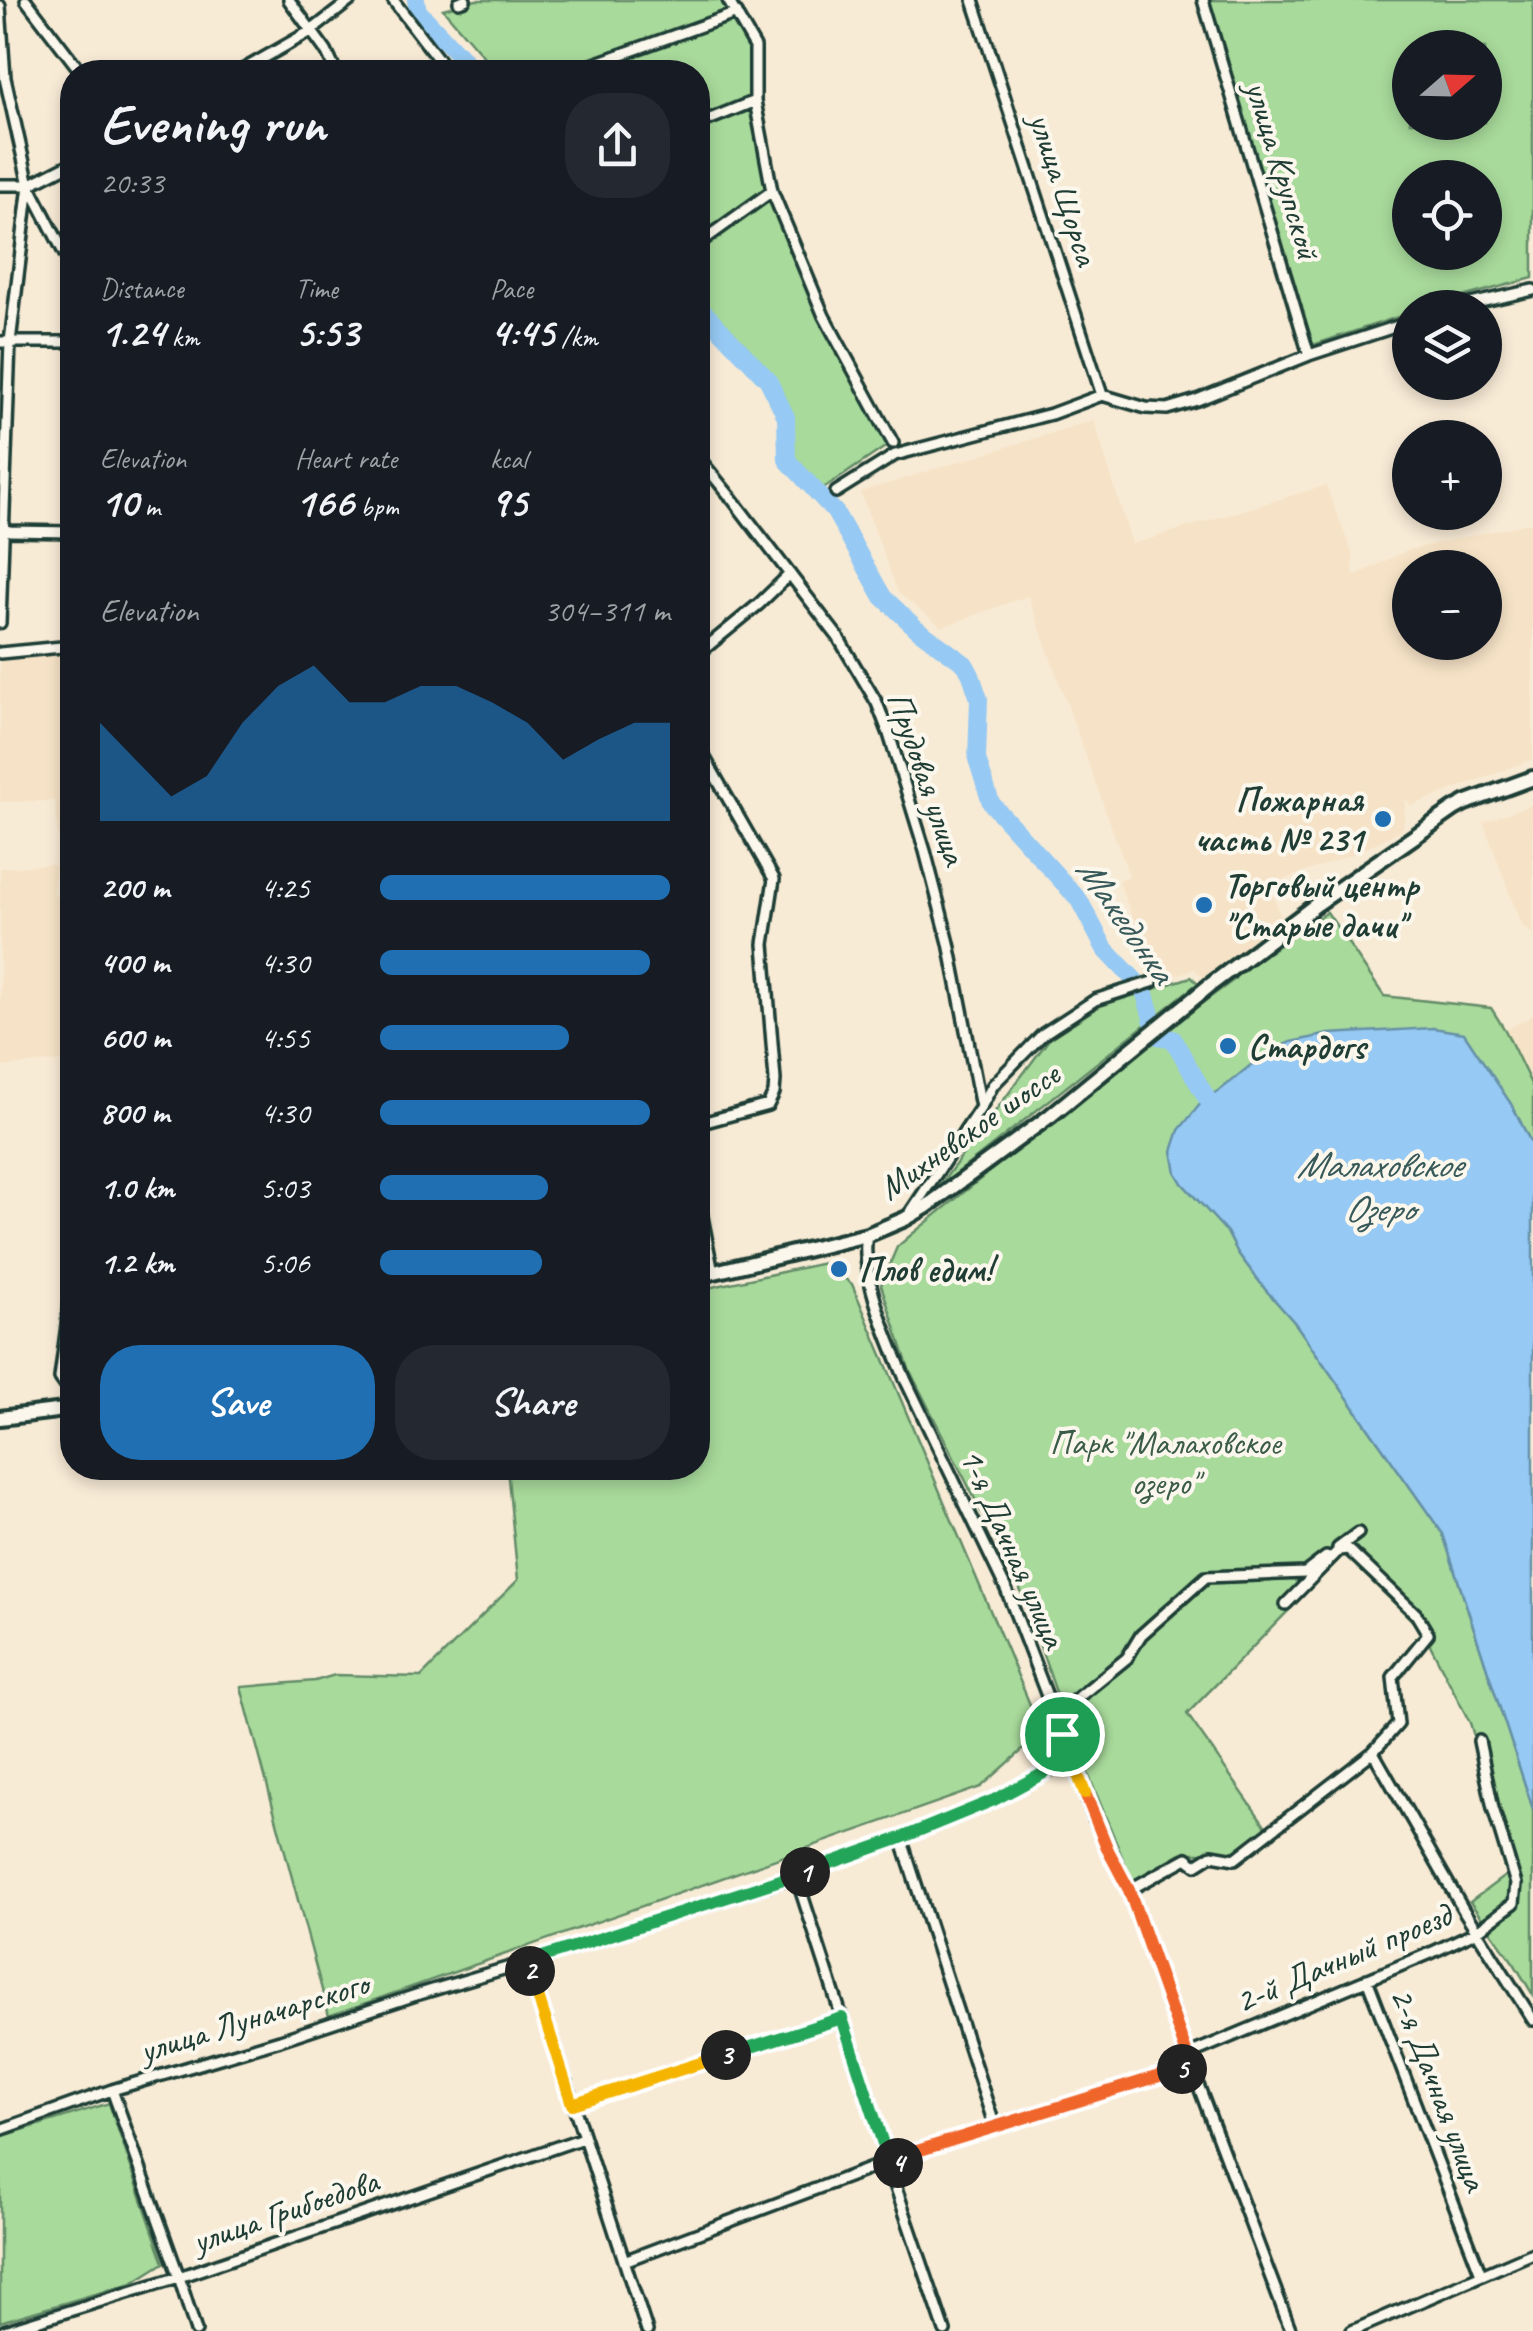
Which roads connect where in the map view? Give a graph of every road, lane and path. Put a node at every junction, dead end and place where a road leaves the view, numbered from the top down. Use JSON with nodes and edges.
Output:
{"nodes":[{"id":1,"x":26,"y":0,"type":"edge"},
{"id":2,"x":289,"y":0,"type":"edge"},
{"id":3,"x":351,"y":0,"type":"edge"},
{"id":4,"x":393,"y":0,"type":"edge"},
{"id":5,"x":728,"y":0,"type":"edge"},
{"id":6,"x":973,"y":0,"type":"edge"},
{"id":7,"x":1203,"y":0,"type":"edge"},
{"id":8,"x":0,"y":6,"type":"edge"},
{"id":9,"x":737,"y":13,"type":"junction"},
{"id":10,"x":311,"y":31,"type":"junction"},
{"id":11,"x":73,"y":60,"type":"edge"},
{"id":12,"x":260,"y":60,"type":"edge"},
{"id":13,"x":330,"y":60,"type":"edge"},
{"id":14,"x":439,"y":60,"type":"edge"},
{"id":15,"x":606,"y":60,"type":"edge"},
{"id":16,"x":3,"y":78,"type":"edge"},
{"id":17,"x":756,"y":101,"type":"junction"},
{"id":18,"x":710,"y":119,"type":"edge"},
{"id":19,"x":60,"y":169,"type":"edge"},
{"id":20,"x":0,"y":184,"type":"edge"},
{"id":21,"x":29,"y":185,"type":"junction"},
{"id":22,"x":772,"y":191,"type":"junction"},
{"id":23,"x":710,"y":235,"type":"edge"},
{"id":24,"x":60,"y":245,"type":"edge"},
{"id":25,"x":1533,"y":290,"type":"edge"},
{"id":26,"x":1502,"y":297,"type":"edge"},
{"id":27,"x":1392,"y":328,"type":"edge"},
{"id":28,"x":5,"y":342,"type":"edge"},
{"id":29,"x":60,"y":342,"type":"edge"},
{"id":30,"x":1309,"y":355,"type":"junction"},
{"id":31,"x":1102,"y":395,"type":"junction"},
{"id":32,"x":893,"y":443,"type":"dead end"},
{"id":33,"x":710,"y":472,"type":"edge"},
{"id":34,"x":836,"y":492,"type":"dead end"},
{"id":35,"x":2,"y":528,"type":"edge"},
{"id":36,"x":60,"y":532,"type":"edge"},
{"id":37,"x":790,"y":574,"type":"junction"},
{"id":38,"x":0,"y":623,"type":"edge"},
{"id":39,"x":710,"y":644,"type":"edge"},
{"id":40,"x":60,"y":647,"type":"edge"},
{"id":41,"x":0,"y":653,"type":"edge"},
{"id":42,"x":710,"y":767,"type":"edge"},
{"id":43,"x":1533,"y":778,"type":"edge"},
{"id":44,"x":1152,"y":982,"type":"dead end"},
{"id":45,"x":982,"y":1107,"type":"junction"},
{"id":46,"x":710,"y":1121,"type":"edge"},
{"id":47,"x":905,"y":1219,"type":"junction"},
{"id":48,"x":867,"y":1236,"type":"junction"},
{"id":49,"x":710,"y":1262,"type":"edge"},
{"id":50,"x":712,"y":1273,"type":"joint"},
{"id":51,"x":60,"y":1410,"type":"edge"},
{"id":52,"x":0,"y":1418,"type":"edge"},
{"id":53,"x":1358,"y":1534,"type":"dead end"},
{"id":54,"x":1286,"y":1604,"type":"dead end"},
{"id":55,"x":1054,"y":1717,"type":"junction"},
{"id":56,"x":1062,"y":1734,"type":"junction"},
{"id":57,"x":1479,"y":1741,"type":"dead end"},
{"id":58,"x":1373,"y":1752,"type":"junction"},
{"id":59,"x":1072,"y":1758,"type":"junction"},
{"id":60,"x":1044,"y":1773,"type":"junction"},
{"id":61,"x":901,"y":1838,"type":"junction"},
{"id":62,"x":796,"y":1876,"type":"junction"},
{"id":63,"x":1129,"y":1890,"type":"junction"},
{"id":64,"x":1477,"y":1930,"type":"junction"},
{"id":65,"x":527,"y":1962,"type":"junction"},
{"id":66,"x":1367,"y":1979,"type":"junction"},
{"id":67,"x":842,"y":2018,"type":"junction"},
{"id":68,"x":1533,"y":2020,"type":"edge"},
{"id":69,"x":1187,"y":2055,"type":"junction"},
{"id":70,"x":1191,"y":2066,"type":"junction"},
{"id":71,"x":112,"y":2090,"type":"junction"},
{"id":72,"x":572,"y":2104,"type":"junction"},
{"id":73,"x":995,"y":2126,"type":"junction"},
{"id":74,"x":0,"y":2130,"type":"edge"},
{"id":75,"x":583,"y":2138,"type":"junction"},
{"id":76,"x":884,"y":2147,"type":"junction"},
{"id":77,"x":901,"y":2156,"type":"junction"},
{"id":78,"x":885,"y":2163,"type":"junction"},
{"id":79,"x":892,"y":2176,"type":"junction"},
{"id":80,"x":1533,"y":2253,"type":"edge"},
{"id":81,"x":624,"y":2261,"type":"junction"},
{"id":82,"x":1482,"y":2274,"type":"junction"},
{"id":83,"x":179,"y":2277,"type":"junction"},
{"id":84,"x":4,"y":2331,"type":"edge"},
{"id":85,"x":196,"y":2331,"type":"edge"},
{"id":86,"x":647,"y":2331,"type":"edge"},
{"id":87,"x":945,"y":2331,"type":"edge"},
{"id":88,"x":1291,"y":2331,"type":"edge"},
{"id":89,"x":1352,"y":2331,"type":"edge"}],
"edges":[{"from":1,"to":11,"type":"street"},
{"from":2,"to":10,"type":"street"},
{"from":3,"to":10,"type":"street"},
{"from":4,"to":14,"type":"street"},
{"from":5,"to":9,"type":"street"},
{"from":6,"to":31,"type":"street","name":"улица Щорса"},
{"from":7,"to":30,"type":"street","name":"улица Крупской"},
{"from":8,"to":16,"type":"street"},
{"from":9,"to":15,"type":"street"},
{"from":9,"to":17,"type":"street"},
{"from":10,"to":12,"type":"street"},
{"from":10,"to":13,"type":"street"},
{"from":16,"to":21,"type":"street"},
{"from":17,"to":18,"type":"street"},
{"from":17,"to":22,"type":"street"},
{"from":19,"to":21,"type":"street"},
{"from":20,"to":21,"type":"street"},
{"from":21,"to":24,"type":"street"},
{"from":21,"to":28,"type":"street"},
{"from":22,"to":23,"type":"street"},
{"from":22,"to":32,"type":"street"},
{"from":25,"to":26,"type":"street"},
{"from":27,"to":30,"type":"street"},
{"from":28,"to":29,"type":"street"},
{"from":28,"to":35,"type":"street"},
{"from":30,"to":31,"type":"street"},
{"from":31,"to":34,"type":"street"},
{"from":33,"to":37,"type":"street","name":"Прудовая улица"},
{"from":35,"to":36,"type":"street"},
{"from":35,"to":38,"type":"street"},
{"from":37,"to":39,"type":"street"},
{"from":37,"to":45,"type":"street","name":"Прудовая улица"},
{"from":40,"to":41,"type":"street"},
{"from":42,"to":46,"type":"street"},
{"from":43,"to":47,"type":"main road","name":"Михневское шоссе"},
{"from":44,"to":45,"type":"street"},
{"from":45,"to":47,"type":"street"},
{"from":47,"to":48,"type":"main road","name":"Михневское шоссе"},
{"from":48,"to":50,"type":"main road","name":"Михневское шоссе"},
{"from":48,"to":55,"type":"street","name":"1-я Дачная улица"},
{"from":49,"to":50,"type":"street"},
{"from":51,"to":52,"type":"main road"},
{"from":53,"to":55,"type":"street"},
{"from":54,"to":58,"type":"street"},
{"from":55,"to":56,"type":"street","name":"1-я Дачная улица"},
{"from":56,"to":59,"type":"street","name":"1-я Дачная улица"},
{"from":56,"to":60,"type":"street"},
{"from":57,"to":64,"type":"street","name":"2-й Дачный проезд"},
{"from":58,"to":63,"type":"street"},
{"from":58,"to":64,"type":"street"},
{"from":59,"to":60,"type":"street","name":"улица Луначарского"},
{"from":59,"to":63,"type":"street","name":"1-я Дачная улица"},
{"from":60,"to":61,"type":"street","name":"улица Луначарского"},
{"from":61,"to":62,"type":"street","name":"улица Луначарского"},
{"from":61,"to":73,"type":"street"},
{"from":62,"to":65,"type":"street","name":"улица Луначарского"},
{"from":62,"to":67,"type":"street"},
{"from":63,"to":69,"type":"street","name":"1-я Дачная улица"},
{"from":64,"to":66,"type":"street","name":"2-й Дачный проезд"},
{"from":64,"to":68,"type":"street"},
{"from":65,"to":71,"type":"street","name":"улица Луначарского"},
{"from":65,"to":72,"type":"street"},
{"from":66,"to":69,"type":"street","name":"2-й Дачный проезд"},
{"from":66,"to":82,"type":"street","name":"2-я Дачная улица"},
{"from":67,"to":72,"type":"street"},
{"from":67,"to":76,"type":"street"},
{"from":69,"to":70,"type":"street","name":"1-я Дачная улица"},
{"from":70,"to":73,"type":"street"},
{"from":70,"to":88,"type":"street","name":"1-я Дачная улица"},
{"from":71,"to":74,"type":"street","name":"улица Луначарского"},
{"from":71,"to":83,"type":"street"},
{"from":72,"to":75,"type":"street"},
{"from":73,"to":77,"type":"street"},
{"from":75,"to":81,"type":"street"},
{"from":75,"to":83,"type":"street","name":"улица Грибоедова"},
{"from":76,"to":77,"type":"street"},
{"from":76,"to":78,"type":"street"},
{"from":77,"to":79,"type":"street"},
{"from":78,"to":79,"type":"street"},
{"from":78,"to":81,"type":"street"},
{"from":79,"to":87,"type":"street"},
{"from":80,"to":82,"type":"street"},
{"from":81,"to":86,"type":"street"},
{"from":82,"to":89,"type":"street"},
{"from":83,"to":84,"type":"street","name":"улица Грибоедова"},
{"from":83,"to":85,"type":"street"}]}
